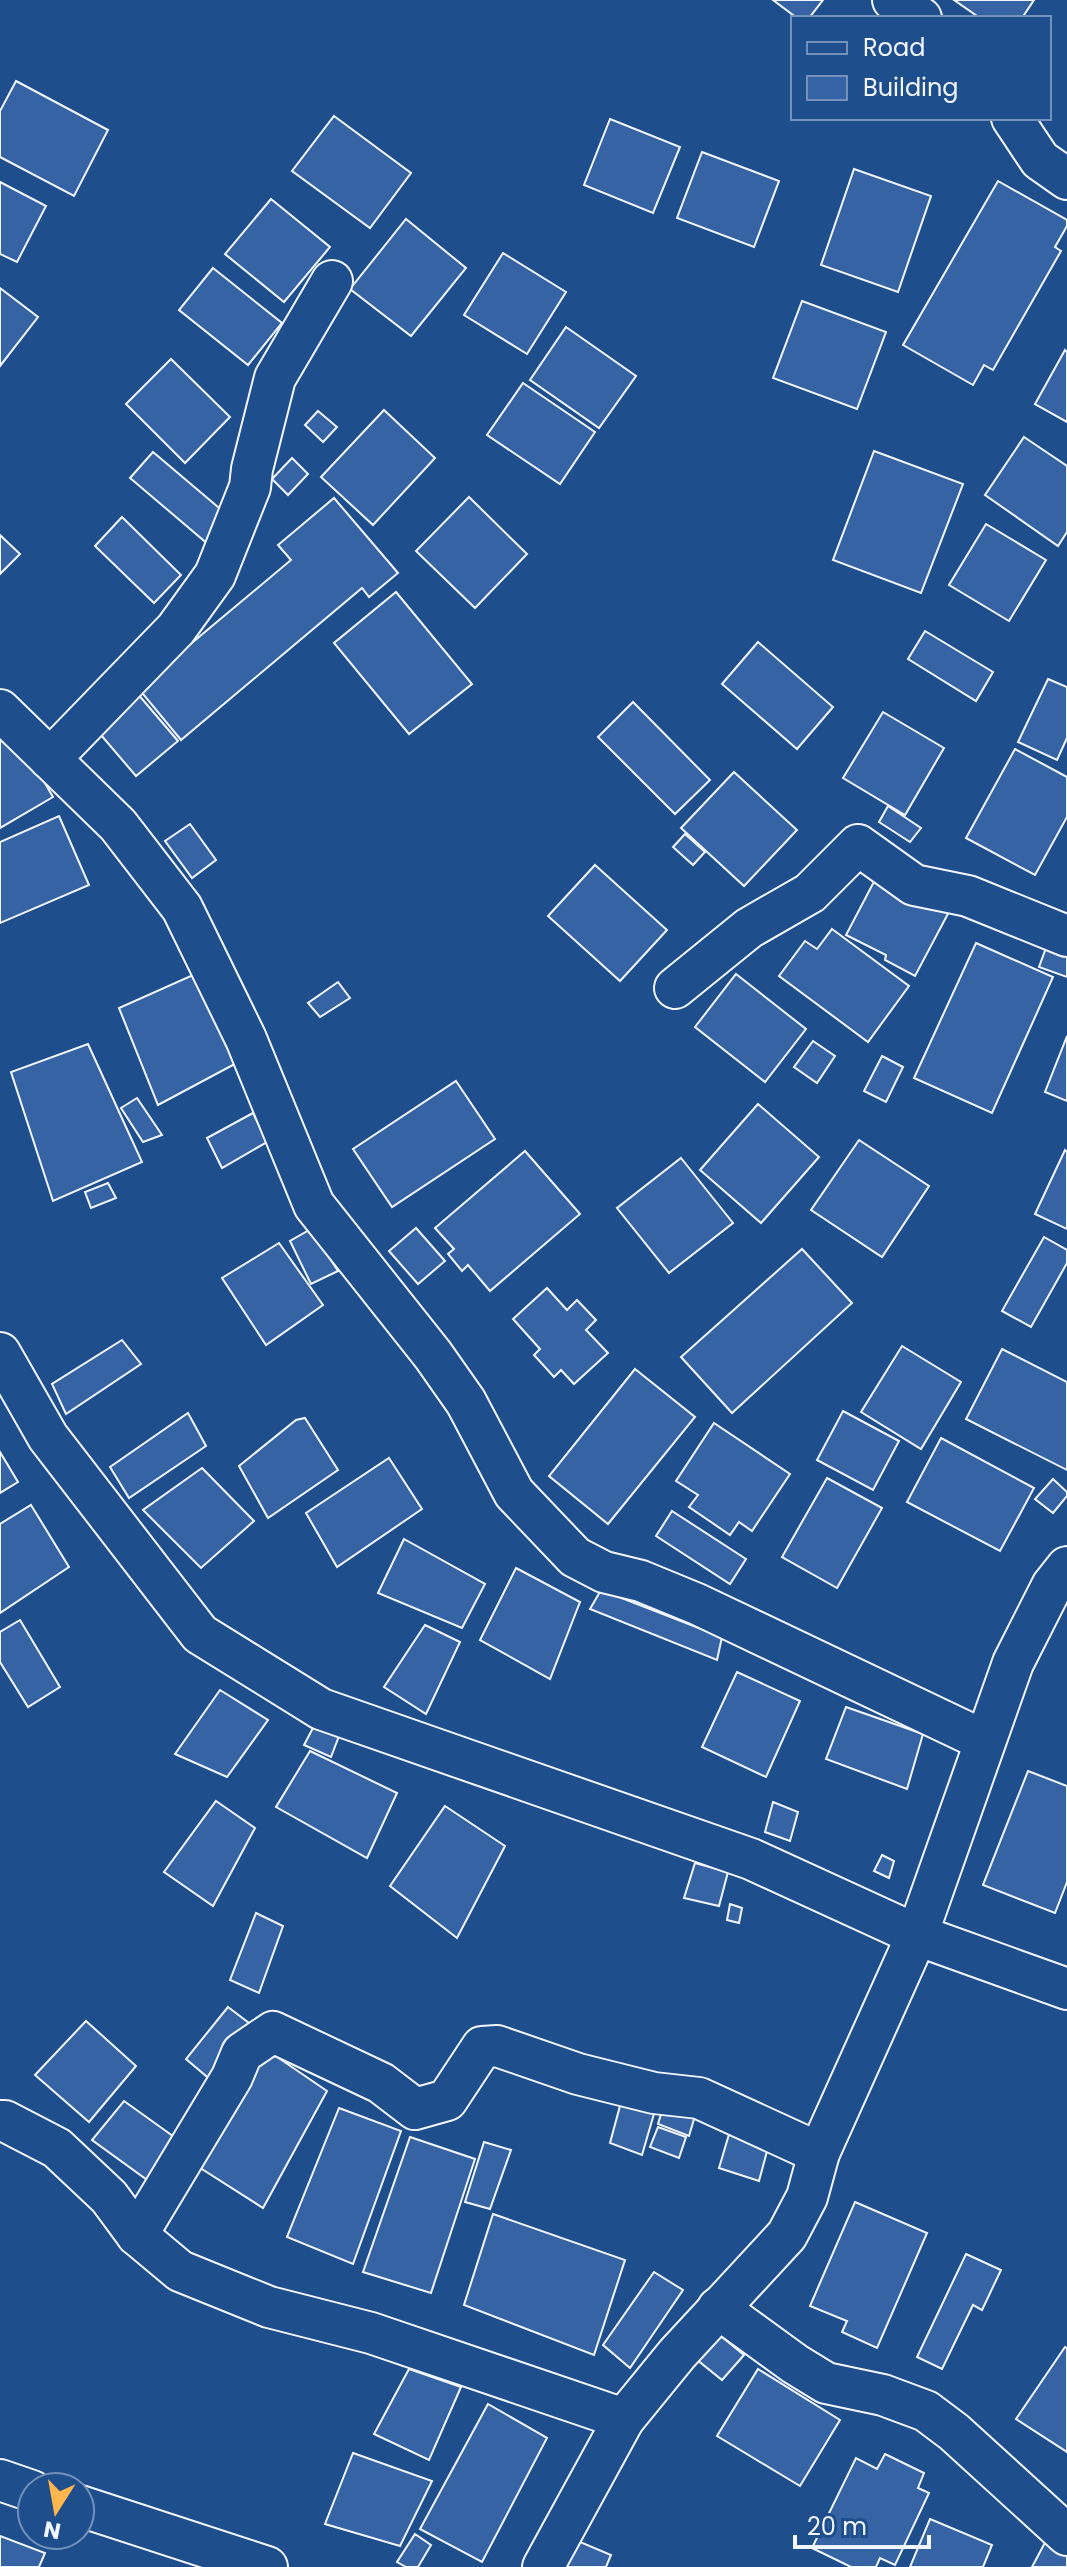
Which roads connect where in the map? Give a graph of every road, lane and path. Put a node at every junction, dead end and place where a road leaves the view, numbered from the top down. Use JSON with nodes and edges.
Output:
{"nodes":[{"id":1,"x":893,"y":0,"type":"edge"},
{"id":2,"x":918,"y":16,"type":"edge"},
{"id":3,"x":1013,"y":120,"type":"edge"},
{"id":4,"x":1067,"y":179,"type":"edge"},
{"id":5,"x":332,"y":281,"type":"dead end"},
{"id":6,"x":0,"y":710,"type":"edge"},
{"id":7,"x":50,"y":759,"type":"junction"},
{"id":8,"x":1067,"y":936,"type":"edge"},
{"id":9,"x":675,"y":988,"type":"dead end"},
{"id":10,"x":0,"y":1353,"type":"edge"},
{"id":11,"x":1067,"y":1567,"type":"edge"},
{"id":12,"x":985,"y":1741,"type":"junction"},
{"id":13,"x":917,"y":1935,"type":"junction"},
{"id":14,"x":1067,"y":1989,"type":"edge"},
{"id":15,"x":0,"y":2121,"type":"edge"},
{"id":16,"x":819,"y":2153,"type":"junction"},
{"id":17,"x":137,"y":2235,"type":"junction"},
{"id":18,"x":718,"y":2308,"type":"junction"},
{"id":19,"x":624,"y":2419,"type":"junction"},
{"id":20,"x":96,"y":2511,"type":"edge"},
{"id":21,"x":1067,"y":2535,"type":"edge"},
{"id":22,"x":267,"y":2567,"type":"edge"},
{"id":23,"x":543,"y":2567,"type":"edge"}],
"edges":[{"from":1,"to":2,"type":"street"},
{"from":3,"to":4,"type":"street"},
{"from":5,"to":7,"type":"street"},
{"from":6,"to":7,"type":"street"},
{"from":7,"to":12,"type":"street"},
{"from":8,"to":9,"type":"street"},
{"from":10,"to":13,"type":"street"},
{"from":11,"to":12,"type":"street"},
{"from":12,"to":13,"type":"street"},
{"from":13,"to":14,"type":"street"},
{"from":13,"to":16,"type":"street"},
{"from":15,"to":17,"type":"street"},
{"from":16,"to":17,"type":"street"},
{"from":16,"to":18,"type":"street"},
{"from":17,"to":19,"type":"street"},
{"from":18,"to":19,"type":"street"},
{"from":18,"to":21,"type":"street"},
{"from":19,"to":23,"type":"street"},
{"from":20,"to":22,"type":"street"}]}
